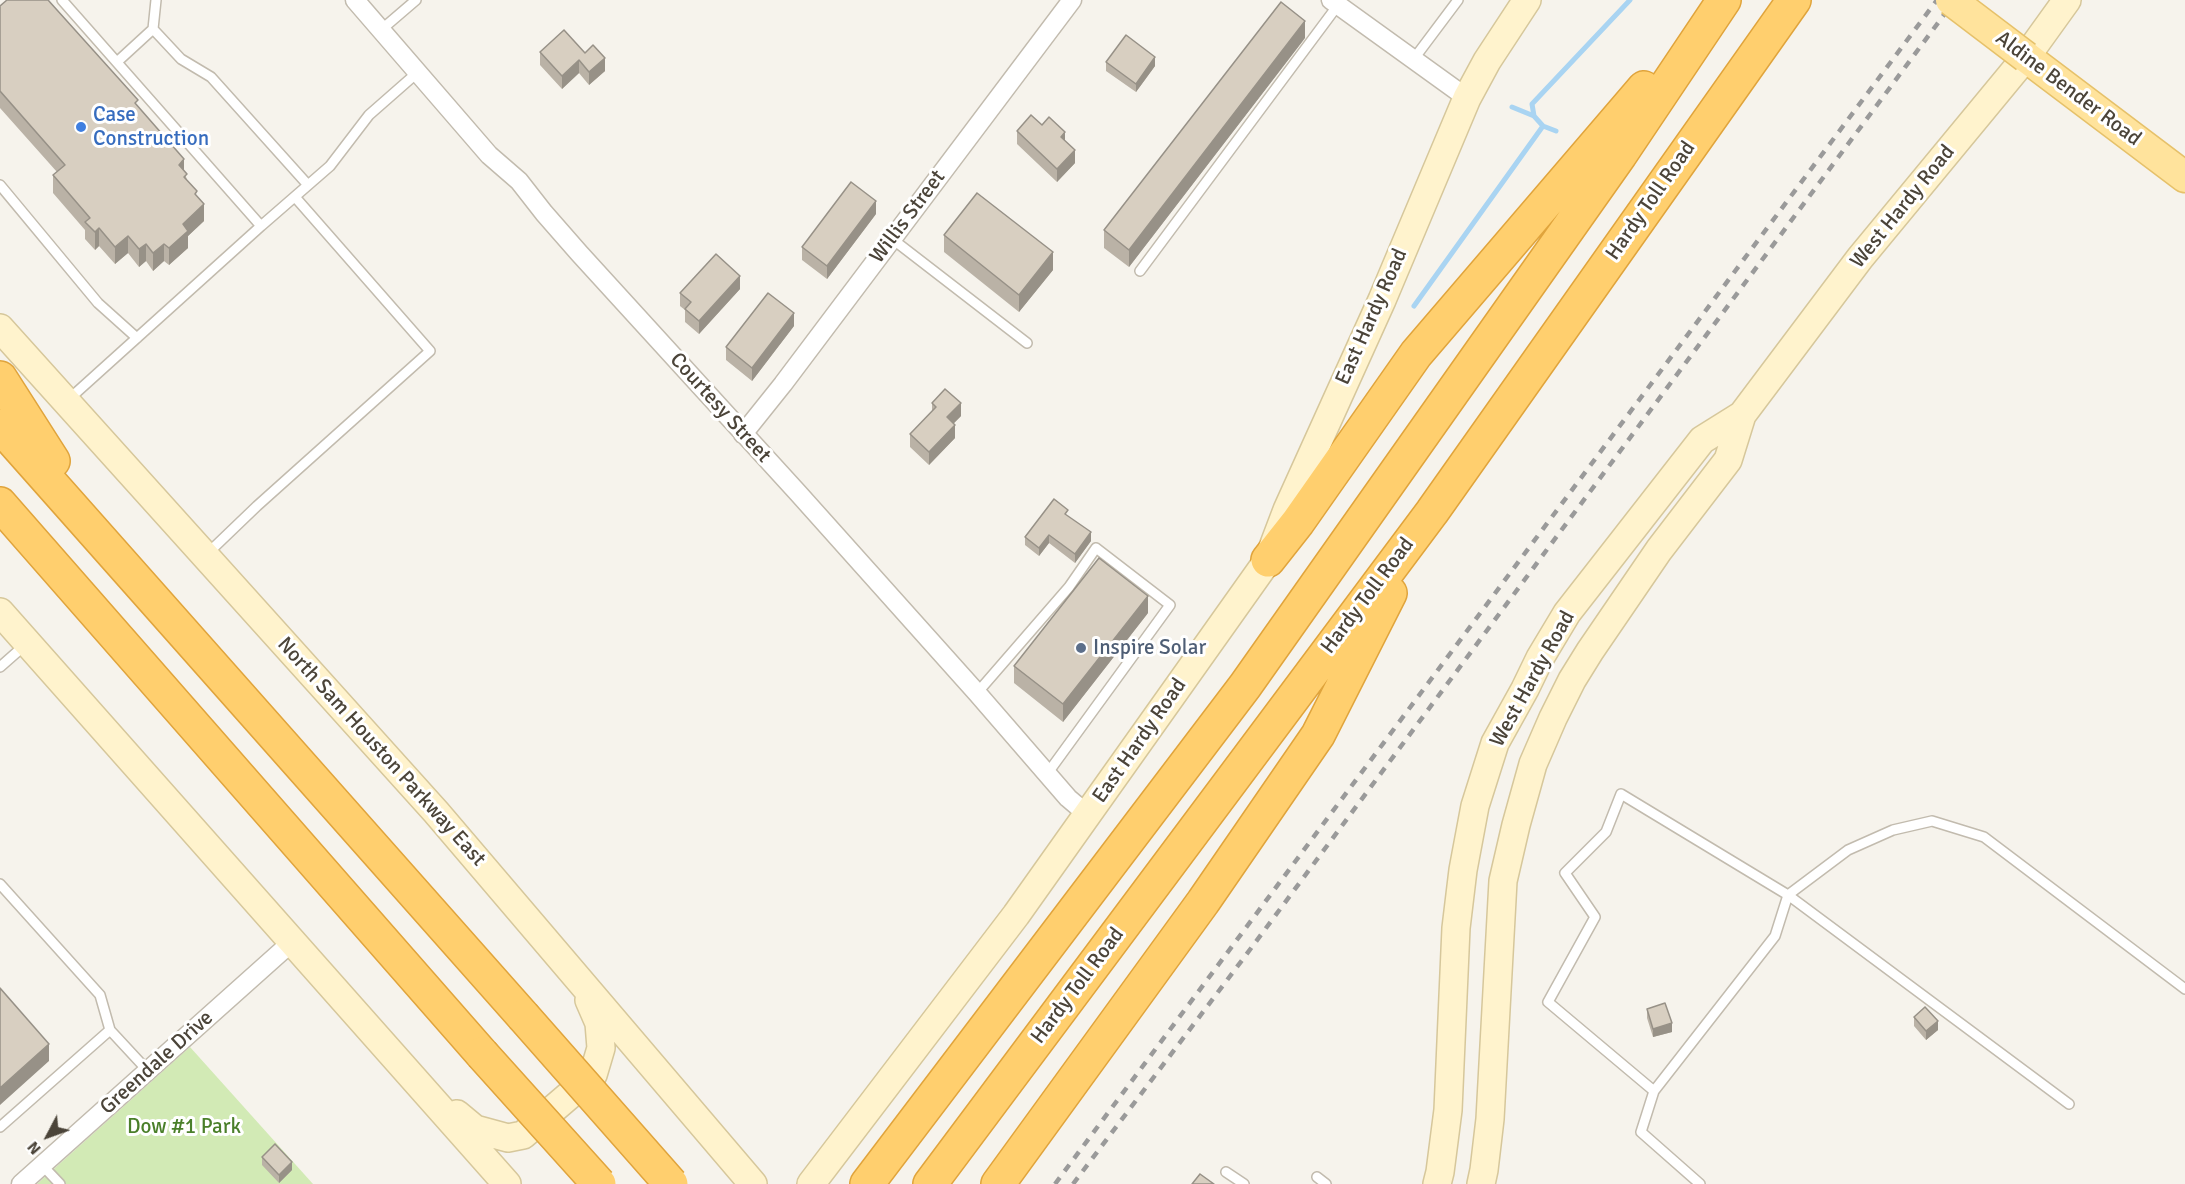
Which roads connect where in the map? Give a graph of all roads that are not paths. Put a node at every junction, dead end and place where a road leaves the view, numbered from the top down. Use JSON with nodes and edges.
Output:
{"nodes":[{"id":1,"x":62,"y":0,"type":"edge"},
{"id":2,"x":156,"y":0,"type":"edge"},
{"id":3,"x":355,"y":0,"type":"edge"},
{"id":4,"x":416,"y":0,"type":"edge"},
{"id":5,"x":1072,"y":0,"type":"edge"},
{"id":6,"x":1458,"y":0,"type":"edge"},
{"id":7,"x":1527,"y":0,"type":"edge"},
{"id":8,"x":1722,"y":0,"type":"edge"},
{"id":9,"x":1794,"y":0,"type":"edge"},
{"id":10,"x":1951,"y":0,"type":"edge"},
{"id":11,"x":2067,"y":0,"type":"edge"},
{"id":12,"x":1335,"y":3,"type":"edge"},
{"id":13,"x":153,"y":29,"type":"junction"},
{"id":14,"x":381,"y":30,"type":"junction"},
{"id":15,"x":2026,"y":57,"type":"junction"},
{"id":16,"x":1413,"y":60,"type":"junction"},
{"id":17,"x":117,"y":62,"type":"junction"},
{"id":18,"x":418,"y":72,"type":"junction"},
{"id":19,"x":1467,"y":98,"type":"junction"},
{"id":20,"x":2185,"y":177,"type":"edge"},
{"id":21,"x":0,"y":185,"type":"edge"},
{"id":22,"x":308,"y":185,"type":"junction"},
{"id":23,"x":295,"y":197,"type":"junction"},
{"id":24,"x":261,"y":226,"type":"junction"},
{"id":25,"x":891,"y":238,"type":"junction"},
{"id":26,"x":1140,"y":271,"type":"dead end"},
{"id":27,"x":0,"y":328,"type":"edge"},
{"id":28,"x":137,"y":338,"type":"junction"},
{"id":29,"x":1027,"y":343,"type":"dead end"},
{"id":30,"x":0,"y":378,"type":"edge"},
{"id":31,"x":67,"y":402,"type":"junction"},
{"id":32,"x":1742,"y":415,"type":"junction"},
{"id":33,"x":0,"y":426,"type":"edge"},
{"id":34,"x":743,"y":434,"type":"junction"},
{"id":35,"x":0,"y":504,"type":"edge"},
{"id":36,"x":0,"y":509,"type":"edge"},
{"id":37,"x":1432,"y":512,"type":"junction"},
{"id":38,"x":109,"y":549,"type":"junction"},
{"id":39,"x":206,"y":556,"type":"junction"},
{"id":40,"x":1268,"y":561,"type":"junction"},
{"id":41,"x":66,"y":579,"type":"junction"},
{"id":42,"x":0,"y":612,"type":"edge"},
{"id":43,"x":28,"y":643,"type":"junction"},
{"id":44,"x":0,"y":667,"type":"edge"},
{"id":45,"x":1525,"y":689,"type":"junction"},
{"id":46,"x":977,"y":693,"type":"junction"},
{"id":47,"x":1553,"y":718,"type":"junction"},
{"id":48,"x":1047,"y":774,"type":"junction"},
{"id":49,"x":1088,"y":815,"type":"junction"},
{"id":50,"x":0,"y":884,"type":"edge"},
{"id":51,"x":1788,"y":895,"type":"junction"},
{"id":52,"x":293,"y":941,"type":"junction"},
{"id":53,"x":582,"y":983,"type":"junction"},
{"id":54,"x":2185,"y":989,"type":"edge"},
{"id":55,"x":110,"y":1030,"type":"junction"},
{"id":56,"x":148,"y":1071,"type":"junction"},
{"id":57,"x":423,"y":1087,"type":"junction"},
{"id":58,"x":1654,"y":1091,"type":"junction"},
{"id":59,"x":2069,"y":1104,"type":"dead end"},
{"id":60,"x":0,"y":1127,"type":"edge"},
{"id":61,"x":832,"y":1157,"type":"junction"},
{"id":62,"x":42,"y":1165,"type":"junction"},
{"id":63,"x":1226,"y":1172,"type":"dead end"},
{"id":64,"x":1317,"y":1177,"type":"dead end"},
{"id":65,"x":870,"y":1180,"type":"edge"},
{"id":66,"x":21,"y":1184,"type":"edge"},
{"id":67,"x":60,"y":1184,"type":"edge"},
{"id":68,"x":507,"y":1184,"type":"edge"},
{"id":69,"x":599,"y":1184,"type":"edge"},
{"id":70,"x":671,"y":1184,"type":"edge"},
{"id":71,"x":753,"y":1184,"type":"edge"},
{"id":72,"x":811,"y":1184,"type":"edge"},
{"id":73,"x":829,"y":1184,"type":"edge"},
{"id":74,"x":930,"y":1184,"type":"edge"},
{"id":75,"x":998,"y":1184,"type":"edge"},
{"id":76,"x":1244,"y":1184,"type":"edge"},
{"id":77,"x":1326,"y":1184,"type":"edge"},
{"id":78,"x":1437,"y":1184,"type":"edge"},
{"id":79,"x":1481,"y":1184,"type":"edge"},
{"id":80,"x":1700,"y":1184,"type":"edge"}],
"edges":[{"from":1,"to":17,"type":"lane"},
{"from":2,"to":13,"type":"lane"},
{"from":3,"to":14,"type":"street","name":"Courtesy Street"},
{"from":4,"to":14,"type":"lane"},
{"from":5,"to":25,"type":"street","name":"Willis Street"},
{"from":6,"to":16,"type":"lane"},
{"from":7,"to":19,"type":"main road","name":"East Hardy Road"},
{"from":8,"to":40,"type":"highway"},
{"from":8,"to":65,"type":"highway"},
{"from":9,"to":37,"type":"highway","name":"Hardy Toll Road"},
{"from":10,"to":15,"type":"main road","name":"Aldine Bender Road","bridge":true},
{"from":11,"to":15,"type":"main road","name":"West Hardy Road"},
{"from":12,"to":16,"type":"street"},
{"from":12,"to":26,"type":"lane"},
{"from":13,"to":17,"type":"lane"},
{"from":13,"to":22,"type":"lane"},
{"from":14,"to":18,"type":"street","name":"Courtesy Street"},
{"from":15,"to":20,"type":"main road","name":"Aldine Bender Road"},
{"from":15,"to":32,"type":"main road","name":"West Hardy Road"},
{"from":16,"to":19,"type":"street"},
{"from":17,"to":24,"type":"lane"},
{"from":18,"to":22,"type":"lane"},
{"from":18,"to":34,"type":"street","name":"Courtesy Street"},
{"from":19,"to":40,"type":"main road","name":"East Hardy Road"},
{"from":21,"to":28,"type":"lane"},
{"from":22,"to":23,"type":"lane"},
{"from":23,"to":24,"type":"lane"},
{"from":23,"to":39,"type":"lane"},
{"from":24,"to":28,"type":"lane"},
{"from":25,"to":29,"type":"lane"},
{"from":25,"to":34,"type":"street","name":"Willis Street"},
{"from":27,"to":31,"type":"main road","name":"North Sam Houston Parkway East"},
{"from":28,"to":31,"type":"lane"},
{"from":30,"to":38,"type":"highway"},
{"from":31,"to":39,"type":"main road","name":"North Sam Houston Parkway East"},
{"from":32,"to":45,"type":"main road","name":"West Hardy Road"},
{"from":32,"to":47,"type":"main road","name":"West Hardy Road"},
{"from":33,"to":38,"type":"highway"},
{"from":34,"to":46,"type":"street","name":"Courtesy Street"},
{"from":35,"to":41,"type":"highway"},
{"from":36,"to":41,"type":"highway"},
{"from":37,"to":74,"type":"highway","name":"Hardy Toll Road"},
{"from":37,"to":75,"type":"highway"},
{"from":38,"to":70,"type":"highway","bridge":true},
{"from":39,"to":53,"type":"main road","name":"North Sam Houston Parkway East"},
{"from":40,"to":49,"type":"main road","name":"East Hardy Road"},
{"from":41,"to":69,"type":"highway","bridge":true},
{"from":42,"to":43,"type":"main road"},
{"from":43,"to":44,"type":"lane"},
{"from":43,"to":52,"type":"main road"},
{"from":45,"to":47,"type":"main road"},
{"from":45,"to":78,"type":"main road","name":"West Hardy Road"},
{"from":46,"to":48,"type":"street","name":"Courtesy Street"},
{"from":46,"to":48,"type":"lane"},
{"from":47,"to":79,"type":"main road","name":"West Hardy Road"},
{"from":48,"to":49,"type":"street","name":"Courtesy Street"},
{"from":49,"to":61,"type":"main road","name":"East Hardy Road"},
{"from":50,"to":55,"type":"lane"},
{"from":51,"to":54,"type":"lane"},
{"from":51,"to":58,"type":"lane"},
{"from":51,"to":58,"type":"lane"},
{"from":51,"to":59,"type":"lane"},
{"from":52,"to":56,"type":"street","name":"Greendale Drive"},
{"from":52,"to":57,"type":"main road"},
{"from":53,"to":57,"type":"main road"},
{"from":53,"to":71,"type":"main road","name":"North Sam Houston Parkway East"},
{"from":55,"to":56,"type":"lane"},
{"from":55,"to":60,"type":"lane"},
{"from":56,"to":62,"type":"street","name":"Greendale Drive"},
{"from":57,"to":68,"type":"main road"},
{"from":58,"to":80,"type":"lane"},
{"from":61,"to":72,"type":"main road","name":"East Hardy Road"},
{"from":61,"to":73,"type":"main road"},
{"from":62,"to":66,"type":"street","name":"Greendale Drive"},
{"from":62,"to":67,"type":"lane"},
{"from":63,"to":76,"type":"lane"},
{"from":64,"to":77,"type":"lane"}]}
